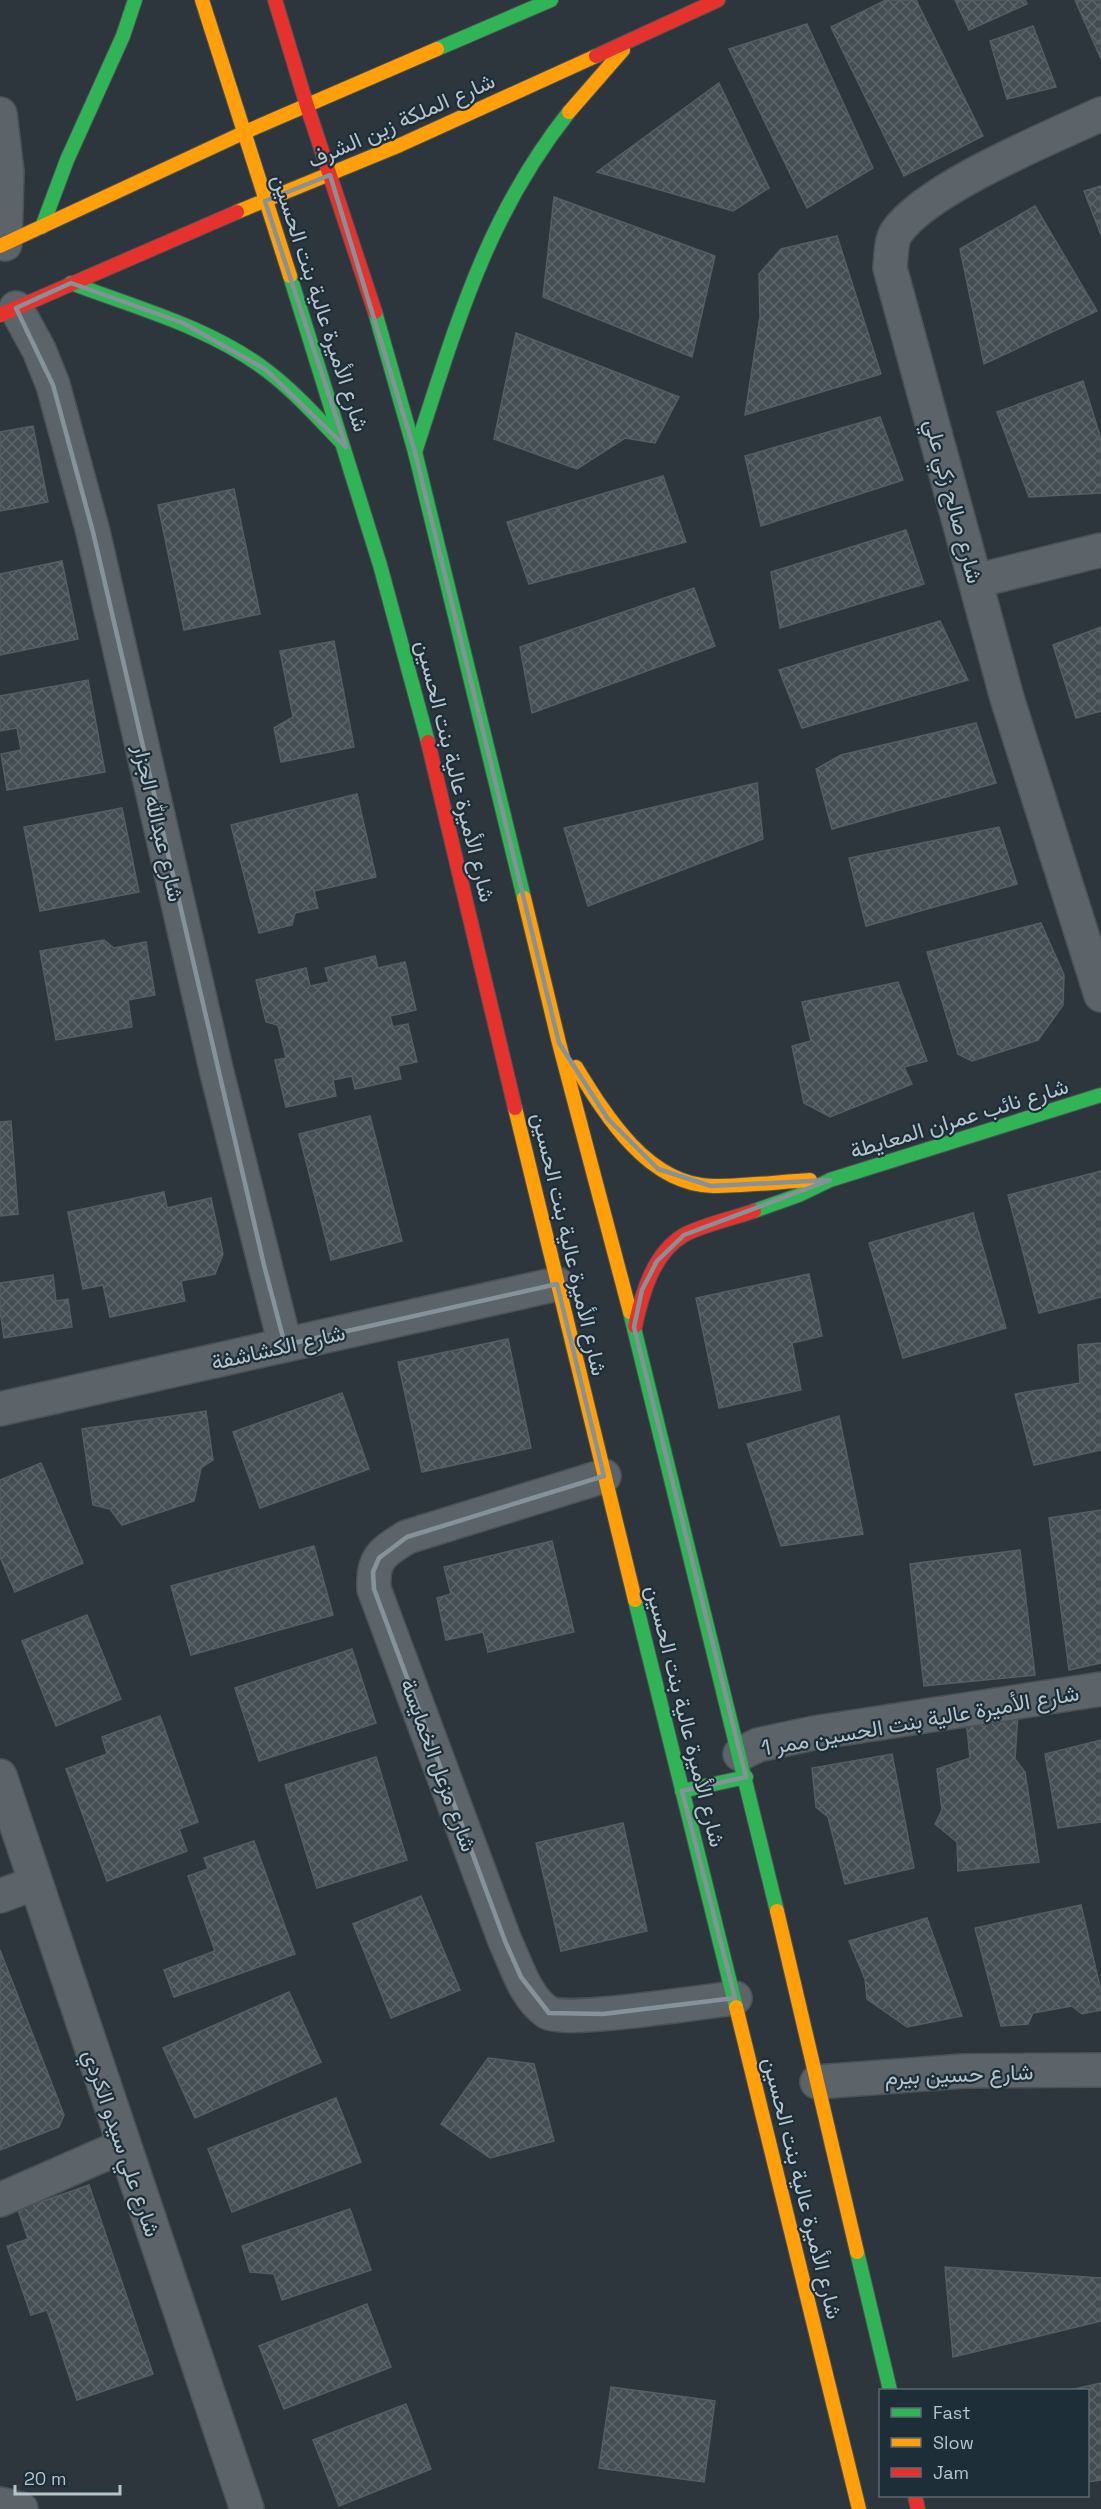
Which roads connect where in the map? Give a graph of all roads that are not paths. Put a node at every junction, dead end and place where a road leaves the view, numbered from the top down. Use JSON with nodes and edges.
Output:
{"nodes":[{"id":1,"x":135,"y":0,"type":"edge"},
{"id":2,"x":202,"y":0,"type":"edge"},
{"id":3,"x":275,"y":0,"type":"edge"},
{"id":4,"x":551,"y":0,"type":"edge"},
{"id":5,"x":718,"y":0,"type":"edge"},
{"id":6,"x":633,"y":40,"type":"junction"},
{"id":7,"x":307,"y":106,"type":"junction"},
{"id":8,"x":0,"y":114,"type":"edge"},
{"id":9,"x":1101,"y":114,"type":"edge"},
{"id":10,"x":243,"y":133,"type":"junction"},
{"id":11,"x":330,"y":175,"type":"junction"},
{"id":12,"x":265,"y":201,"type":"junction"},
{"id":13,"x":42,"y":227,"type":"junction"},
{"id":14,"x":3,"y":245,"type":"edge"},
{"id":15,"x":71,"y":283,"type":"junction"},
{"id":16,"x":8,"y":311,"type":"edge"},
{"id":17,"x":346,"y":447,"type":"junction"},
{"id":18,"x":415,"y":452,"type":"junction"},
{"id":19,"x":1101,"y":550,"type":"edge"},
{"id":20,"x":976,"y":581,"type":"junction"},
{"id":21,"x":1101,"y":995,"type":"edge"},
{"id":22,"x":559,"y":1042,"type":"junction"},
{"id":23,"x":1101,"y":1095,"type":"edge"},
{"id":24,"x":830,"y":1180,"type":"junction"},
{"id":25,"x":557,"y":1284,"type":"junction"},
{"id":26,"x":634,"y":1327,"type":"junction"},
{"id":27,"x":285,"y":1345,"type":"junction"},
{"id":28,"x":0,"y":1409,"type":"edge"},
{"id":29,"x":604,"y":1476,"type":"junction"},
{"id":30,"x":1101,"y":1689,"type":"edge"},
{"id":31,"x":743,"y":1766,"type":"junction"},
{"id":32,"x":0,"y":1776,"type":"edge"},
{"id":33,"x":682,"y":1791,"type":"junction"},
{"id":34,"x":35,"y":1883,"type":"junction"},
{"id":35,"x":0,"y":1896,"type":"edge"},
{"id":36,"x":735,"y":1998,"type":"junction"},
{"id":37,"x":1101,"y":2070,"type":"edge"},
{"id":38,"x":817,"y":2082,"type":"junction"},
{"id":39,"x":123,"y":2146,"type":"junction"},
{"id":40,"x":0,"y":2200,"type":"edge"},
{"id":41,"x":890,"y":2389,"type":"edge"},
{"id":42,"x":0,"y":2504,"type":"edge"},
{"id":43,"x":21,"y":2509,"type":"edge"},
{"id":44,"x":247,"y":2509,"type":"edge"},
{"id":45,"x":859,"y":2509,"type":"edge"}],
"edges":[{"from":1,"to":13,"type":"main road"},
{"from":2,"to":10,"type":"main road","name":"شارع الأميرة عالية بنت الحسين"},
{"from":3,"to":7,"type":"main road","name":"شارع الأميرة عالية بنت الحسين"},
{"from":4,"to":7,"type":"main road"},
{"from":5,"to":6,"type":"main road","name":"شارع الملكة زين الشرف"},
{"from":6,"to":11,"type":"main road","name":"شارع الملكة زين الشرف"},
{"from":6,"to":18,"type":"main road"},
{"from":7,"to":10,"type":"main road"},
{"from":7,"to":11,"type":"main road","name":"شارع الأميرة عالية بنت الحسين"},
{"from":8,"to":14,"type":"street"},
{"from":9,"to":20,"type":"street","name":"شارع صالح زكي علي"},
{"from":10,"to":12,"type":"main road","name":"شارع الأميرة عالية بنت الحسين"},
{"from":10,"to":13,"type":"main road"},
{"from":11,"to":12,"type":"main road","name":"شارع الملكة زين الشرف"},
{"from":11,"to":18,"type":"main road","name":"شارع الأميرة عالية بنت الحسين"},
{"from":12,"to":15,"type":"main road","name":"شارع الملكة زين الشرف"},
{"from":12,"to":17,"type":"main road","name":"شارع الأميرة عالية بنت الحسين"},
{"from":13,"to":14,"type":"main road"},
{"from":15,"to":16,"type":"main road","name":"شارع الملكة زين الشرف"},
{"from":15,"to":17,"type":"main road"},
{"from":16,"to":27,"type":"street","name":"شارع عبدالله الجزار"},
{"from":17,"to":25,"type":"main road","name":"شارع الأميرة عالية بنت الحسين"},
{"from":18,"to":22,"type":"main road","name":"شارع الأميرة عالية بنت الحسين"},
{"from":19,"to":20,"type":"street"},
{"from":20,"to":21,"type":"street","name":"شارع صالح زكي علي"},
{"from":22,"to":24,"type":"main road","name":"شارع نائب عمران المعايطة"},
{"from":22,"to":26,"type":"main road","name":"شارع الأميرة عالية بنت الحسين"},
{"from":23,"to":24,"type":"main road","name":"شارع نائب عمران المعايطة"},
{"from":24,"to":26,"type":"main road","name":"شارع نائب عمران المعايطة"},
{"from":25,"to":27,"type":"street","name":"شارع الكشاشفة"},
{"from":25,"to":29,"type":"main road","name":"شارع الأميرة عالية بنت الحسين"},
{"from":26,"to":31,"type":"main road","name":"شارع الأميرة عالية بنت الحسين"},
{"from":27,"to":28,"type":"street","name":"شارع الكشاشفة"},
{"from":29,"to":33,"type":"main road","name":"شارع الأميرة عالية بنت الحسين"},
{"from":29,"to":36,"type":"street","name":"شارع مزعل الخمايسة"},
{"from":30,"to":31,"type":"street","name":"شارع الأميرة عالية بنت الحسين ممر 1"},
{"from":31,"to":33,"type":"main road"},
{"from":31,"to":38,"type":"main road","name":"شارع الأميرة عالية بنت الحسين"},
{"from":32,"to":34,"type":"street","name":"شارع علي سيدو الكردي"},
{"from":33,"to":36,"type":"main road","name":"شارع الأميرة عالية بنت الحسين"},
{"from":34,"to":35,"type":"street"},
{"from":34,"to":39,"type":"street","name":"شارع علي سيدو الكردي"},
{"from":36,"to":45,"type":"main road","name":"شارع الأميرة عالية بنت الحسين"},
{"from":37,"to":38,"type":"street","name":"شارع حسين بيرم"},
{"from":38,"to":41,"type":"main road","name":"شارع الأميرة عالية بنت الحسين"},
{"from":39,"to":40,"type":"street"},
{"from":39,"to":44,"type":"street","name":"شارع علي سيدو الكردي"},
{"from":42,"to":43,"type":"street"}]}
